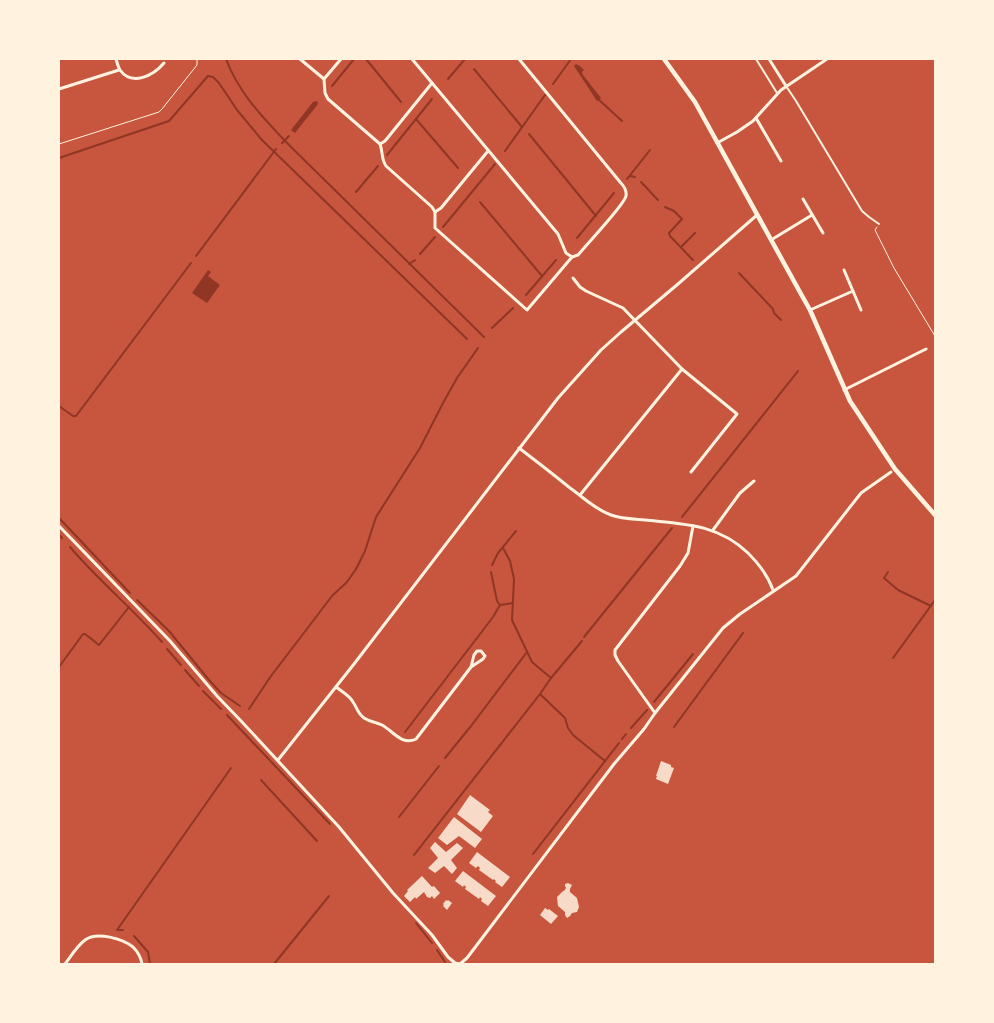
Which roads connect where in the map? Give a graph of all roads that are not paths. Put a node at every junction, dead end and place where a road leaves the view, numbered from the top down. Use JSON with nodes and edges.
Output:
{"nodes":[{"id":1,"x":116,"y":59,"type":"edge"},
{"id":2,"x":300,"y":59,"type":"edge"},
{"id":3,"x":341,"y":59,"type":"edge"},
{"id":4,"x":412,"y":59,"type":"edge"},
{"id":5,"x":519,"y":59,"type":"edge"},
{"id":6,"x":664,"y":59,"type":"edge"},
{"id":7,"x":756,"y":59,"type":"edge"},
{"id":8,"x":769,"y":59,"type":"edge"},
{"id":9,"x":827,"y":59,"type":"edge"},
{"id":10,"x":164,"y":63,"type":"dead end"},
{"id":11,"x":119,"y":70,"type":"junction"},
{"id":12,"x":324,"y":79,"type":"junction"},
{"id":13,"x":432,"y":83,"type":"junction"},
{"id":14,"x":786,"y":86,"type":"junction"},
{"id":15,"x":59,"y":89,"type":"edge"},
{"id":16,"x":778,"y":94,"type":"junction"},
{"id":17,"x":756,"y":118,"type":"junction"},
{"id":18,"x":717,"y":143,"type":"junction"},
{"id":19,"x":380,"y":144,"type":"junction"},
{"id":20,"x":488,"y":150,"type":"junction"},
{"id":21,"x":782,"y":161,"type":"dead end"},
{"id":22,"x":803,"y":199,"type":"dead end"},
{"id":23,"x":435,"y":212,"type":"junction"},
{"id":24,"x":757,"y":215,"type":"junction"},
{"id":25,"x":812,"y":215,"type":"junction"},
{"id":26,"x":878,"y":224,"type":"road end"},
{"id":27,"x":823,"y":233,"type":"dead end"},
{"id":28,"x":771,"y":240,"type":"junction"},
{"id":29,"x":572,"y":257,"type":"junction"},
{"id":30,"x":844,"y":270,"type":"dead end"},
{"id":31,"x":572,"y":278,"type":"dead end"},
{"id":32,"x":852,"y":291,"type":"junction"},
{"id":33,"x":810,"y":310,"type":"junction"},
{"id":34,"x":861,"y":310,"type":"dead end"},
{"id":35,"x":635,"y":320,"type":"junction"},
{"id":36,"x":926,"y":349,"type":"dead end"},
{"id":37,"x":682,"y":369,"type":"junction"},
{"id":38,"x":844,"y":390,"type":"junction"},
{"id":39,"x":519,"y":448,"type":"junction"},
{"id":40,"x":893,"y":471,"type":"junction"},
{"id":41,"x":691,"y":472,"type":"dead end"},
{"id":42,"x":754,"y":481,"type":"dead end"},
{"id":43,"x":580,"y":495,"type":"junction"},
{"id":44,"x":935,"y":515,"type":"edge"},
{"id":45,"x":59,"y":526,"type":"edge"},
{"id":46,"x":693,"y":526,"type":"junction"},
{"id":47,"x":712,"y":530,"type":"junction"},
{"id":48,"x":773,"y":590,"type":"junction"},
{"id":49,"x":471,"y":667,"type":"junction"},
{"id":50,"x":336,"y":686,"type":"junction"},
{"id":51,"x":655,"y":713,"type":"junction"},
{"id":52,"x":278,"y":760,"type":"junction"},
{"id":53,"x":65,"y":964,"type":"edge"},
{"id":54,"x":142,"y":964,"type":"edge"},
{"id":55,"x":460,"y":964,"type":"edge"}],
"edges":[{"from":1,"to":11,"type":"street"},
{"from":2,"to":12,"type":"street"},
{"from":3,"to":12,"type":"street"},
{"from":4,"to":13,"type":"street"},
{"from":5,"to":29,"type":"street"},
{"from":6,"to":18,"type":"street"},
{"from":7,"to":16,"type":"lane"},
{"from":8,"to":14,"type":"street"},
{"from":9,"to":14,"type":"street"},
{"from":10,"to":11,"type":"street"},
{"from":11,"to":15,"type":"street"},
{"from":12,"to":19,"type":"street"},
{"from":13,"to":19,"type":"street"},
{"from":13,"to":20,"type":"street"},
{"from":14,"to":16,"type":"street"},
{"from":14,"to":26,"type":"lane"},
{"from":16,"to":17,"type":"street"},
{"from":17,"to":18,"type":"street"},
{"from":17,"to":21,"type":"street"},
{"from":18,"to":24,"type":"street"},
{"from":19,"to":23,"type":"street"},
{"from":20,"to":23,"type":"street"},
{"from":20,"to":29,"type":"street"},
{"from":22,"to":25,"type":"street"},
{"from":23,"to":29,"type":"street"},
{"from":24,"to":28,"type":"street"},
{"from":24,"to":35,"type":"street"},
{"from":25,"to":27,"type":"street"},
{"from":25,"to":28,"type":"street"},
{"from":28,"to":33,"type":"street"},
{"from":30,"to":32,"type":"street"},
{"from":31,"to":35,"type":"street"},
{"from":32,"to":33,"type":"street"},
{"from":32,"to":34,"type":"street"},
{"from":33,"to":38,"type":"street"},
{"from":35,"to":37,"type":"street"},
{"from":35,"to":39,"type":"street"},
{"from":36,"to":38,"type":"street"},
{"from":37,"to":41,"type":"street"},
{"from":37,"to":43,"type":"street"},
{"from":38,"to":40,"type":"street"},
{"from":39,"to":43,"type":"street"},
{"from":39,"to":50,"type":"street"},
{"from":40,"to":44,"type":"street"},
{"from":40,"to":48,"type":"street"},
{"from":42,"to":47,"type":"street"},
{"from":43,"to":46,"type":"street"},
{"from":45,"to":52,"type":"street"},
{"from":46,"to":47,"type":"street"},
{"from":46,"to":51,"type":"street"},
{"from":47,"to":48,"type":"street"},
{"from":48,"to":51,"type":"street"},
{"from":49,"to":49,"type":"street"},
{"from":49,"to":50,"type":"street"},
{"from":50,"to":52,"type":"street"},
{"from":51,"to":55,"type":"street"},
{"from":52,"to":55,"type":"street"},
{"from":53,"to":54,"type":"street"}]}
